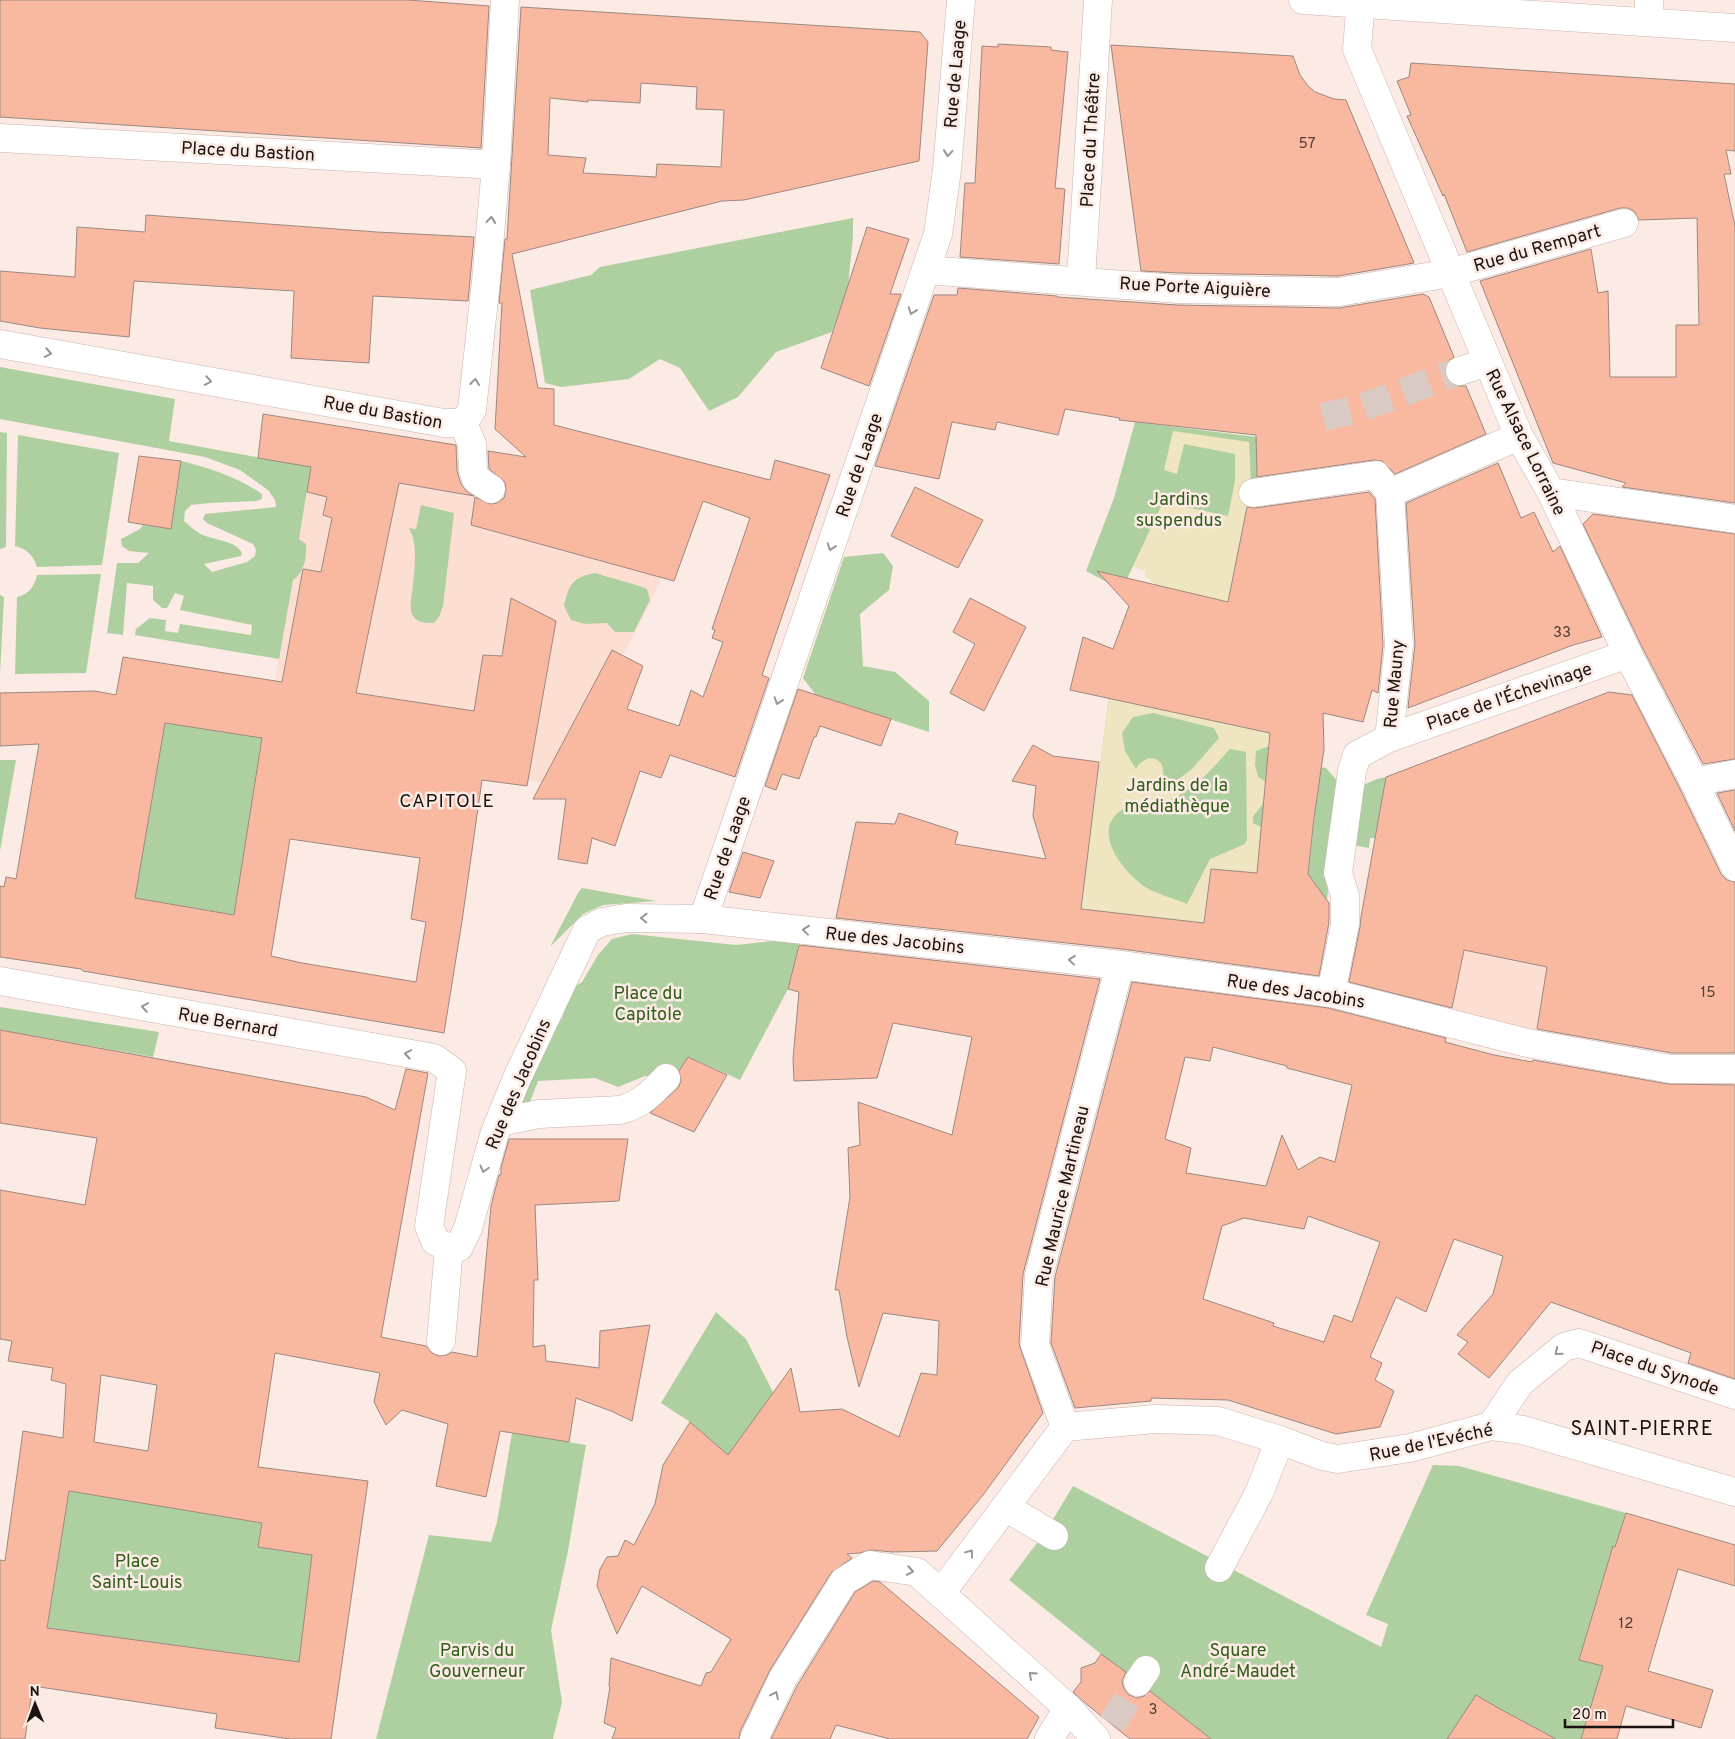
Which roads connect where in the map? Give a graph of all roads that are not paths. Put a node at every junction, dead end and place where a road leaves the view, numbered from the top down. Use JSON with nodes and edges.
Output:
{"nodes":[{"id":1,"x":505,"y":0,"type":"edge"},
{"id":2,"x":961,"y":0,"type":"edge"},
{"id":3,"x":1098,"y":0,"type":"edge"},
{"id":4,"x":1303,"y":0,"type":"edge"},
{"id":5,"x":1361,"y":2,"type":"edge"},
{"id":6,"x":1649,"y":11,"type":"edge"},
{"id":7,"x":1735,"y":28,"type":"edge"},
{"id":8,"x":0,"y":138,"type":"edge"},
{"id":9,"x":496,"y":164,"type":"junction"},
{"id":10,"x":1624,"y":223,"type":"dead end"},
{"id":11,"x":939,"y":252,"type":"junction"},
{"id":12,"x":1450,"y":273,"type":"junction"},
{"id":13,"x":1081,"y":280,"type":"junction"},
{"id":14,"x":0,"y":344,"type":"edge"},
{"id":15,"x":1488,"y":362,"type":"junction"},
{"id":16,"x":1460,"y":371,"type":"tunnel mouth"},
{"id":17,"x":463,"y":423,"type":"junction"},
{"id":18,"x":1519,"y":436,"type":"junction"},
{"id":19,"x":491,"y":489,"type":"dead end"},
{"id":20,"x":1550,"y":492,"type":"junction"},
{"id":21,"x":1253,"y":493,"type":"dead end"},
{"id":22,"x":1390,"y":493,"type":"junction"},
{"id":23,"x":1735,"y":519,"type":"edge"},
{"id":24,"x":1628,"y":654,"type":"junction"},
{"id":25,"x":1389,"y":738,"type":"junction"},
{"id":26,"x":1735,"y":774,"type":"edge"},
{"id":27,"x":1694,"y":782,"type":"junction"},
{"id":28,"x":1735,"y":867,"type":"edge"},
{"id":29,"x":703,"y":919,"type":"junction"},
{"id":30,"x":1120,"y":965,"type":"junction"},
{"id":31,"x":0,"y":981,"type":"edge"},
{"id":32,"x":1331,"y":993,"type":"junction"},
{"id":33,"x":1735,"y":1069,"type":"edge"},
{"id":34,"x":666,"y":1078,"type":"dead end"},
{"id":35,"x":500,"y":1122,"type":"junction"},
{"id":36,"x":449,"y":1248,"type":"junction"},
{"id":37,"x":442,"y":1341,"type":"dead end"},
{"id":38,"x":1735,"y":1395,"type":"edge"},
{"id":39,"x":1491,"y":1426,"type":"junction"},
{"id":40,"x":1065,"y":1427,"type":"junction"},
{"id":41,"x":1280,"y":1440,"type":"junction"},
{"id":42,"x":1735,"y":1492,"type":"edge"},
{"id":43,"x":1005,"y":1507,"type":"junction"},
{"id":44,"x":1054,"y":1536,"type":"dead end"},
{"id":45,"x":1219,"y":1568,"type":"dead end"},
{"id":46,"x":941,"y":1593,"type":"junction"},
{"id":47,"x":1068,"y":1708,"type":"junction"},
{"id":48,"x":1104,"y":1734,"type":"edge"},
{"id":49,"x":754,"y":1739,"type":"edge"},
{"id":50,"x":1049,"y":1739,"type":"edge"}],
"edges":[{"from":1,"to":9,"type":"street","name":"Rue du Bastion"},
{"from":2,"to":11,"type":"street","name":"Rue de Laage","one_way":true},
{"from":3,"to":13,"type":"street","name":"Place du Théâtre"},
{"from":4,"to":5,"type":"street"},
{"from":5,"to":6,"type":"street"},
{"from":5,"to":12,"type":"street","name":"Rue Alsace Lorraine"},
{"from":6,"to":7,"type":"street"},
{"from":8,"to":9,"type":"street","name":"Place du Bastion"},
{"from":17,"to":9,"type":"street","name":"Rue du Bastion","one_way":true},
{"from":10,"to":12,"type":"street","name":"Rue du Rempart"},
{"from":11,"to":13,"type":"street","name":"Rue Porte Aiguière"},
{"from":11,"to":29,"type":"street","name":"Rue de Laage","one_way":true},
{"from":12,"to":13,"type":"street","name":"Rue Porte Aiguière"},
{"from":12,"to":15,"type":"street","name":"Rue Alsace Lorraine"},
{"from":14,"to":17,"type":"street","name":"Rue du Bastion","one_way":true},
{"from":15,"to":16,"type":"street"},
{"from":15,"to":18,"type":"street","name":"Rue Alsace Lorraine"},
{"from":17,"to":19,"type":"street"},
{"from":18,"to":20,"type":"street","name":"Rue Alsace Lorraine"},
{"from":18,"to":22,"type":"street"},
{"from":20,"to":23,"type":"street"},
{"from":20,"to":24,"type":"street","name":"Rue Alsace Lorraine"},
{"from":21,"to":22,"type":"street"},
{"from":22,"to":25,"type":"street","name":"Rue Mauny"},
{"from":24,"to":25,"type":"street","name":"Place de l'Échevinage"},
{"from":24,"to":27,"type":"street","name":"Rue Alsace Lorraine"},
{"from":25,"to":32,"type":"street","name":"Rue Mauny"},
{"from":26,"to":27,"type":"street"},
{"from":27,"to":28,"type":"street","name":"Rue Alsace Lorraine"},
{"from":30,"to":29,"type":"street","name":"Rue des Jacobins","one_way":true},
{"from":29,"to":35,"type":"street","name":"Rue des Jacobins","one_way":true},
{"from":30,"to":32,"type":"street","name":"Rue des Jacobins"},
{"from":30,"to":40,"type":"street","name":"Rue Maurice Martineau"},
{"from":36,"to":31,"type":"street","name":"Rue Bernard","one_way":true},
{"from":32,"to":33,"type":"street","name":"Rue des Jacobins"},
{"from":34,"to":35,"type":"street"},
{"from":35,"to":36,"type":"street","name":"Rue des Jacobins","one_way":true},
{"from":36,"to":37,"type":"street"},
{"from":38,"to":39,"type":"street","name":"Place du Synode","one_way":true},
{"from":39,"to":41,"type":"street","name":"Rue de l'Evéché"},
{"from":39,"to":42,"type":"street","name":"Rue de l'Evéché"},
{"from":40,"to":41,"type":"street","name":"Rue de l'Evéché"},
{"from":40,"to":43,"type":"street"},
{"from":41,"to":45,"type":"street"},
{"from":43,"to":44,"type":"street"},
{"from":46,"to":43,"type":"street","one_way":true},
{"from":47,"to":46,"type":"street","one_way":true},
{"from":49,"to":46,"type":"street","one_way":true},
{"from":47,"to":48,"type":"street"},
{"from":47,"to":50,"type":"street"}]}
